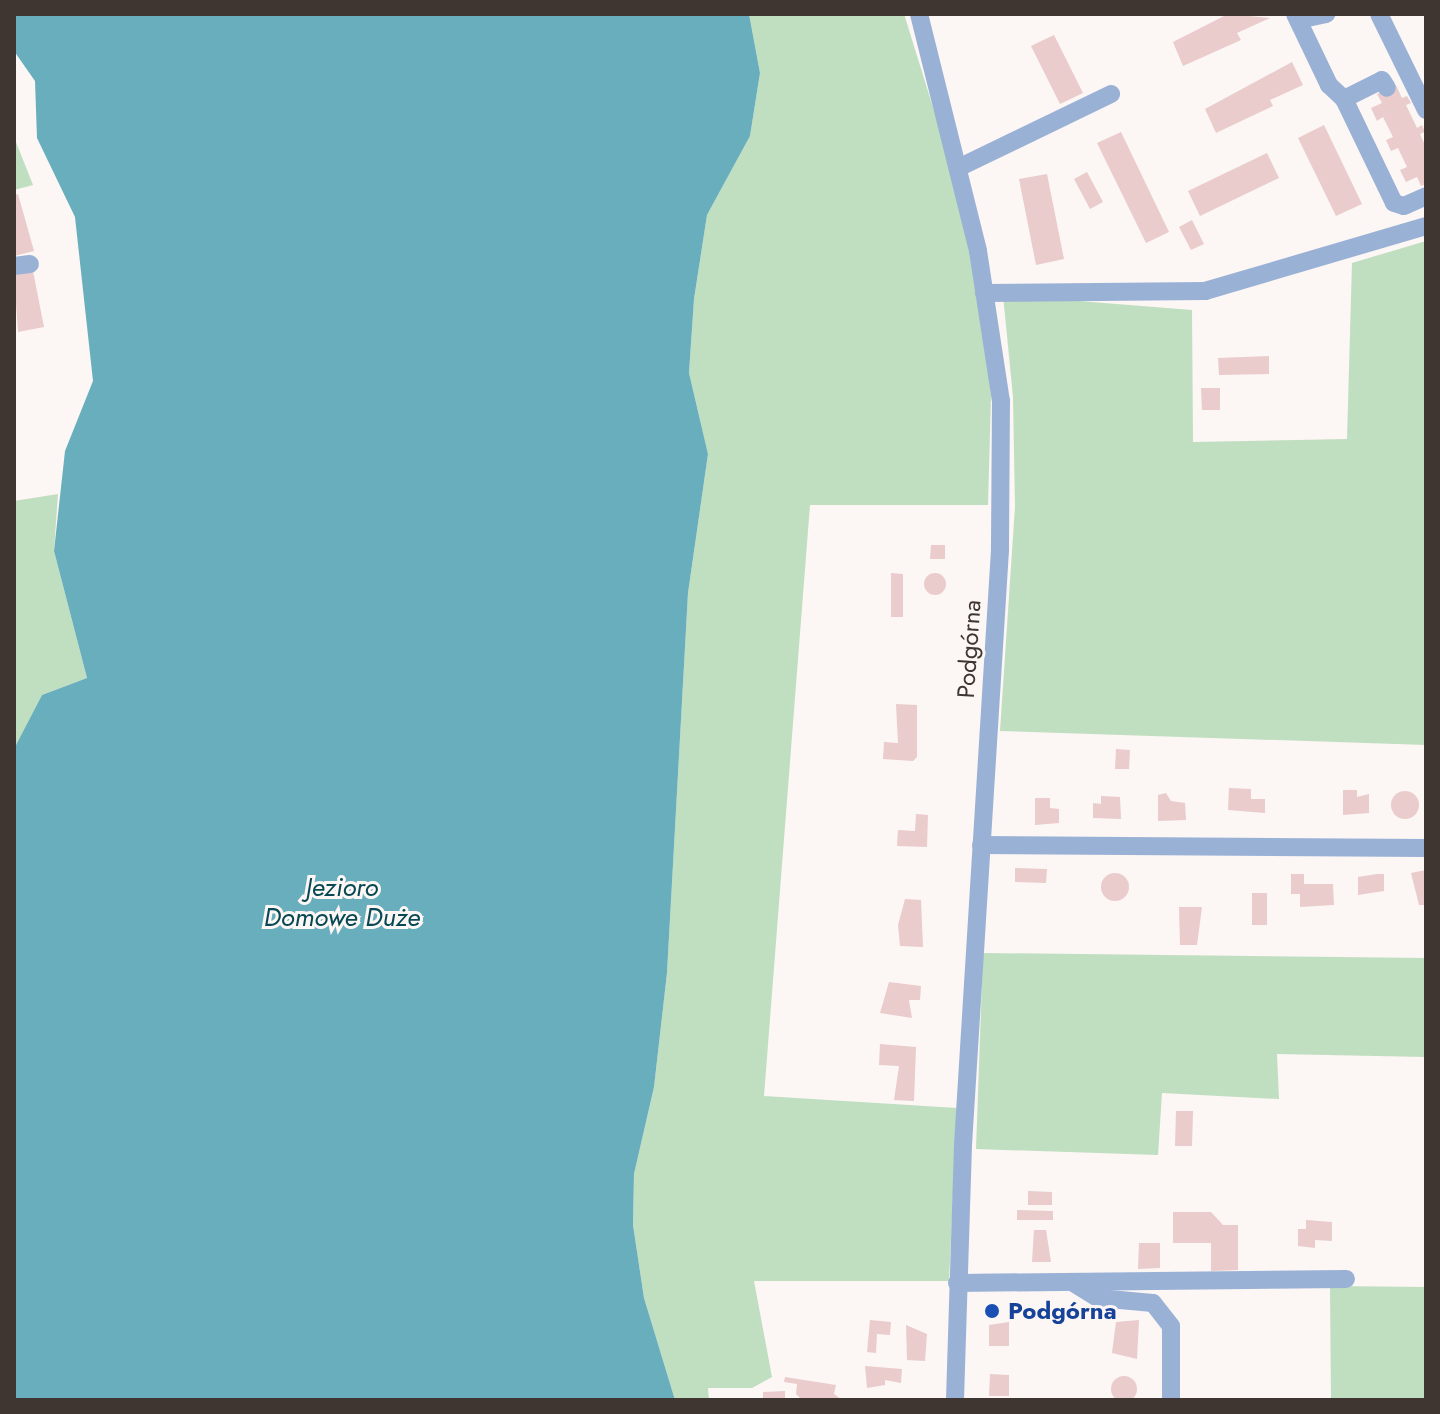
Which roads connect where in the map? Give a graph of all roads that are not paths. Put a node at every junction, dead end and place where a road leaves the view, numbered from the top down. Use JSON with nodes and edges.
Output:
{"nodes":[{"id":1,"x":919,"y":14,"type":"edge"},
{"id":2,"x":1326,"y":14,"type":"edge"},
{"id":3,"x":1379,"y":14,"type":"edge"},
{"id":4,"x":1296,"y":17,"type":"edge"},
{"id":5,"x":1387,"y":88,"type":"dead end"},
{"id":6,"x":1111,"y":94,"type":"dead end"},
{"id":7,"x":1344,"y":99,"type":"junction"},
{"id":8,"x":1426,"y":110,"type":"edge"},
{"id":9,"x":958,"y":168,"type":"junction"},
{"id":10,"x":1426,"y":196,"type":"edge"},
{"id":11,"x":1426,"y":226,"type":"edge"},
{"id":12,"x":984,"y":293,"type":"junction"},
{"id":13,"x":981,"y":845,"type":"junction"},
{"id":14,"x":1426,"y":848,"type":"edge"},
{"id":15,"x":1346,"y":1279,"type":"dead end"},
{"id":16,"x":1072,"y":1282,"type":"junction"},
{"id":17,"x":957,"y":1283,"type":"junction"},
{"id":18,"x":955,"y":1400,"type":"edge"},
{"id":19,"x":1171,"y":1400,"type":"edge"}],
"edges":[{"from":1,"to":9,"type":"street","name":"Podgórna"},
{"from":2,"to":4,"type":"street"},
{"from":3,"to":8,"type":"street"},
{"from":4,"to":7,"type":"street"},
{"from":5,"to":7,"type":"street"},
{"from":6,"to":9,"type":"street"},
{"from":7,"to":10,"type":"street"},
{"from":9,"to":12,"type":"street","name":"Podgórna"},
{"from":11,"to":12,"type":"street"},
{"from":12,"to":13,"type":"street","name":"Podgórna"},
{"from":13,"to":14,"type":"street"},
{"from":13,"to":17,"type":"street","name":"Podgórna"},
{"from":15,"to":16,"type":"street"},
{"from":16,"to":17,"type":"street"},
{"from":16,"to":19,"type":"street"},
{"from":17,"to":18,"type":"street","name":"Podgórna"}]}
